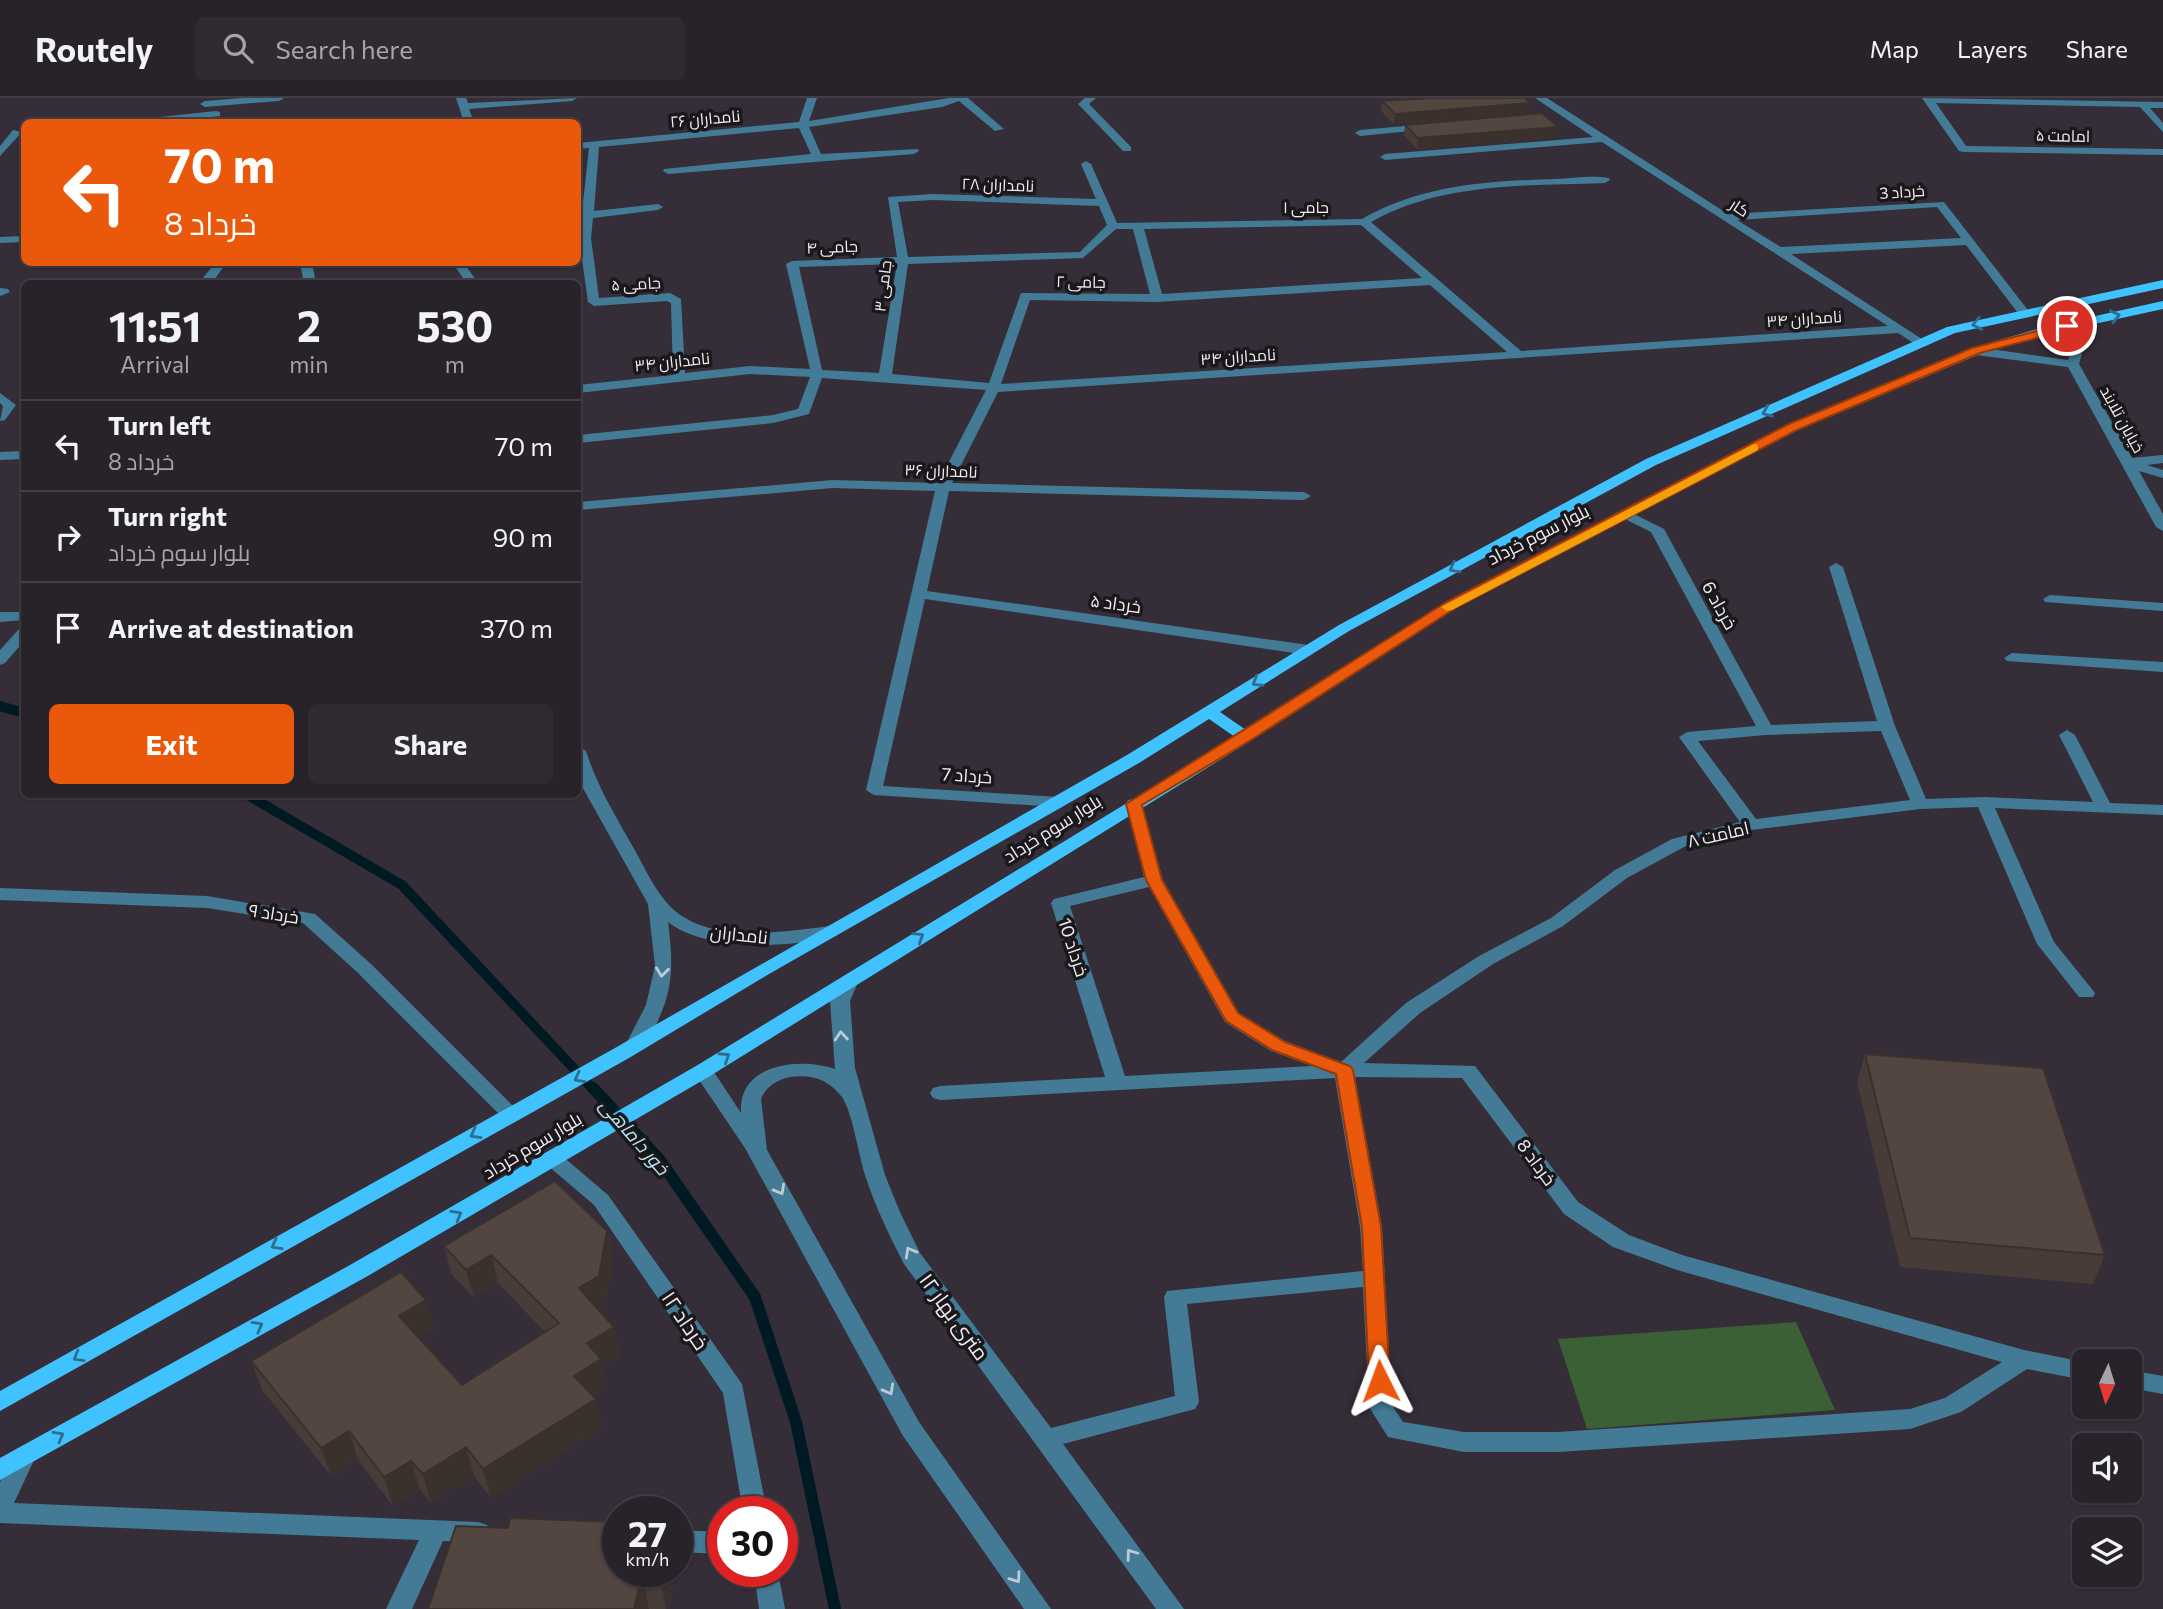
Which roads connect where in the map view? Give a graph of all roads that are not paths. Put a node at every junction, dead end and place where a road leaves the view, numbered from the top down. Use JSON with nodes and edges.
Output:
{"nodes":[{"id":1,"x":279,"y":98,"type":"edge"},
{"id":2,"x":572,"y":98,"type":"edge"},
{"id":3,"x":812,"y":98,"type":"edge"},
{"id":4,"x":960,"y":98,"type":"edge"},
{"id":5,"x":1091,"y":98,"type":"edge"},
{"id":6,"x":1540,"y":98,"type":"edge"},
{"id":7,"x":1927,"y":99,"type":"edge"},
{"id":8,"x":204,"y":101,"type":"edge"},
{"id":9,"x":463,"y":102,"type":"edge"},
{"id":10,"x":2142,"y":104,"type":"junction"},
{"id":11,"x":2163,"y":105,"type":"edge"},
{"id":12,"x":216,"y":114,"type":"junction"},
{"id":13,"x":1566,"y":115,"type":"junction"},
{"id":14,"x":1553,"y":116,"type":"dead end"},
{"id":15,"x":169,"y":119,"type":"edge"},
{"id":16,"x":224,"y":119,"type":"edge"},
{"id":17,"x":468,"y":119,"type":"edge"},
{"id":18,"x":803,"y":125,"type":"junction"},
{"id":19,"x":1443,"y":126,"type":"edge"},
{"id":20,"x":2163,"y":129,"type":"edge"},
{"id":21,"x":999,"y":130,"type":"dead end"},
{"id":22,"x":21,"y":132,"type":"edge"},
{"id":23,"x":0,"y":133,"type":"edge"},
{"id":24,"x":1360,"y":133,"type":"dead end"},
{"id":25,"x":1604,"y":139,"type":"junction"},
{"id":26,"x":594,"y":144,"type":"junction"},
{"id":27,"x":581,"y":146,"type":"edge"},
{"id":28,"x":1127,"y":149,"type":"dead end"},
{"id":29,"x":914,"y":151,"type":"dead end"},
{"id":30,"x":2163,"y":152,"type":"edge"},
{"id":31,"x":0,"y":153,"type":"edge"},
{"id":32,"x":817,"y":157,"type":"junction"},
{"id":33,"x":1385,"y":157,"type":"dead end"},
{"id":34,"x":1086,"y":163,"type":"dead end"},
{"id":35,"x":668,"y":171,"type":"dead end"},
{"id":36,"x":1605,"y":180,"type":"dead end"},
{"id":37,"x":892,"y":199,"type":"joint"},
{"id":38,"x":1103,"y":203,"type":"junction"},
{"id":39,"x":658,"y":207,"type":"dead end"},
{"id":40,"x":588,"y":215,"type":"junction"},
{"id":41,"x":1727,"y":218,"type":"junction"},
{"id":42,"x":1364,"y":222,"type":"junction"},
{"id":43,"x":1137,"y":225,"type":"junction"},
{"id":44,"x":1113,"y":226,"type":"junction"},
{"id":45,"x":21,"y":239,"type":"edge"},
{"id":46,"x":0,"y":240,"type":"edge"},
{"id":47,"x":1969,"y":241,"type":"junction"},
{"id":48,"x":1779,"y":251,"type":"junction"},
{"id":49,"x":903,"y":260,"type":"junction"},
{"id":50,"x":219,"y":266,"type":"edge"},
{"id":51,"x":207,"y":280,"type":"edge"},
{"id":52,"x":1432,"y":281,"type":"junction"},
{"id":53,"x":2163,"y":284,"type":"edge"},
{"id":54,"x":1157,"y":298,"type":"junction"},
{"id":55,"x":2163,"y":305,"type":"edge"},
{"id":56,"x":2025,"y":314,"type":"junction"},
{"id":57,"x":2085,"y":322,"type":"junction"},
{"id":58,"x":1901,"y":329,"type":"junction"},
{"id":59,"x":1922,"y":343,"type":"junction"},
{"id":60,"x":1976,"y":351,"type":"junction"},
{"id":61,"x":1518,"y":355,"type":"junction"},
{"id":62,"x":2073,"y":364,"type":"junction"},
{"id":63,"x":817,"y":374,"type":"junction"},
{"id":64,"x":885,"y":377,"type":"junction"},
{"id":65,"x":679,"y":378,"type":"junction"},
{"id":66,"x":994,"y":387,"type":"junction"},
{"id":67,"x":581,"y":388,"type":"edge"},
{"id":68,"x":5,"y":401,"type":"edge"},
{"id":69,"x":0,"y":417,"type":"edge"},
{"id":70,"x":581,"y":439,"type":"edge"},
{"id":71,"x":21,"y":455,"type":"edge"},
{"id":72,"x":0,"y":456,"type":"edge"},
{"id":73,"x":2163,"y":459,"type":"edge"},
{"id":74,"x":2127,"y":463,"type":"junction"},
{"id":75,"x":2163,"y":474,"type":"edge"},
{"id":76,"x":943,"y":488,"type":"junction"},
{"id":77,"x":1304,"y":496,"type":"dead end"},
{"id":78,"x":581,"y":506,"type":"edge"},
{"id":79,"x":1626,"y":514,"type":"junction"},
{"id":80,"x":2163,"y":527,"type":"edge"},
{"id":81,"x":1836,"y":566,"type":"dead end"},
{"id":82,"x":918,"y":594,"type":"junction"},
{"id":83,"x":2050,"y":600,"type":"dead end"},
{"id":84,"x":2163,"y":607,"type":"edge"},
{"id":85,"x":21,"y":616,"type":"edge"},
{"id":86,"x":0,"y":617,"type":"edge"},
{"id":87,"x":21,"y":636,"type":"edge"},
{"id":88,"x":1308,"y":650,"type":"junction"},
{"id":89,"x":2012,"y":657,"type":"dead end"},
{"id":90,"x":0,"y":660,"type":"edge"},
{"id":91,"x":2163,"y":667,"type":"edge"},
{"id":92,"x":1209,"y":712,"type":"junction"},
{"id":93,"x":1887,"y":726,"type":"junction"},
{"id":94,"x":1766,"y":730,"type":"junction"},
{"id":95,"x":2067,"y":736,"type":"dead end"},
{"id":96,"x":1246,"y":737,"type":"junction"},
{"id":97,"x":581,"y":761,"type":"edge"},
{"id":98,"x":1058,"y":802,"type":"junction"},
{"id":99,"x":1984,"y":802,"type":"junction"},
{"id":100,"x":1134,"y":804,"type":"junction"},
{"id":101,"x":1920,"y":804,"type":"junction"},
{"id":102,"x":2103,"y":806,"type":"junction"},
{"id":103,"x":2163,"y":810,"type":"edge"},
{"id":104,"x":1751,"y":825,"type":"junction"},
{"id":105,"x":1154,"y":880,"type":"junction"},
{"id":106,"x":0,"y":894,"type":"edge"},
{"id":107,"x":657,"y":904,"type":"junction"},
{"id":108,"x":830,"y":932,"type":"junction"},
{"id":109,"x":850,"y":980,"type":"junction"},
{"id":110,"x":2085,"y":993,"type":"dead end"},
{"id":111,"x":630,"y":1048,"type":"junction"},
{"id":112,"x":1344,"y":1070,"type":"junction"},
{"id":113,"x":703,"y":1071,"type":"junction"},
{"id":114,"x":1117,"y":1083,"type":"junction"},
{"id":115,"x":940,"y":1093,"type":"dead end"},
{"id":116,"x":856,"y":1100,"type":"junction"},
{"id":117,"x":511,"y":1114,"type":"junction"},
{"id":118,"x":760,"y":1156,"type":"junction"},
{"id":119,"x":554,"y":1160,"type":"junction"},
{"id":120,"x":1374,"y":1278,"type":"junction"},
{"id":121,"x":2024,"y":1359,"type":"junction"},
{"id":122,"x":2072,"y":1369,"type":"edge"},
{"id":123,"x":2142,"y":1381,"type":"edge"},
{"id":124,"x":2163,"y":1385,"type":"edge"},
{"id":125,"x":0,"y":1402,"type":"edge"},
{"id":126,"x":1046,"y":1439,"type":"junction"},
{"id":127,"x":24,"y":1456,"type":"junction"},
{"id":128,"x":0,"y":1471,"type":"edge"},
{"id":129,"x":752,"y":1496,"type":"edge"},
{"id":130,"x":0,"y":1507,"type":"edge"},
{"id":131,"x":0,"y":1513,"type":"edge"},
{"id":132,"x":435,"y":1531,"type":"junction"},
{"id":133,"x":500,"y":1533,"type":"edge"},
{"id":134,"x":768,"y":1587,"type":"edge"},
{"id":135,"x":398,"y":1609,"type":"edge"},
{"id":136,"x":772,"y":1609,"type":"edge"},
{"id":137,"x":1038,"y":1609,"type":"edge"},
{"id":138,"x":1171,"y":1609,"type":"edge"}],
"edges":[{"from":1,"to":8,"type":"street"},
{"from":2,"to":9,"type":"street"},
{"from":3,"to":18,"type":"street"},
{"from":4,"to":18,"type":"street","name":"نامداران ۲۶"},
{"from":4,"to":21,"type":"street"},
{"from":5,"to":28,"type":"street"},
{"from":6,"to":13,"type":"street","name":"کار"},
{"from":7,"to":10,"type":"street"},
{"from":7,"to":30,"type":"street","name":"امامت ۵"},
{"from":8,"to":12,"type":"street"},
{"from":9,"to":17,"type":"street"},
{"from":10,"to":11,"type":"street"},
{"from":10,"to":20,"type":"street"},
{"from":12,"to":15,"type":"street"},
{"from":12,"to":16,"type":"street"},
{"from":13,"to":14,"type":"street"},
{"from":13,"to":25,"type":"street","name":"کار"},
{"from":18,"to":26,"type":"street","name":"نامداران ۲۶"},
{"from":18,"to":32,"type":"street"},
{"from":19,"to":24,"type":"street"},
{"from":22,"to":23,"type":"street"},
{"from":22,"to":31,"type":"street"},
{"from":25,"to":33,"type":"street"},
{"from":25,"to":41,"type":"street","name":"کار"},
{"from":26,"to":27,"type":"street","name":"نامداران ۲۶"},
{"from":26,"to":40,"type":"street","name":"جامی ۵"},
{"from":29,"to":32,"type":"street"},
{"from":32,"to":35,"type":"street"},
{"from":34,"to":38,"type":"street"},
{"from":36,"to":42,"type":"street"},
{"from":37,"to":38,"type":"street","name":"نامداران ۲۸"},
{"from":37,"to":49,"type":"street","name":"جامی ۳"},
{"from":38,"to":44,"type":"street"},
{"from":39,"to":40,"type":"street"},
{"from":40,"to":65,"type":"street","name":"جامی ۵"},
{"from":41,"to":47,"type":"street","name":"خرداد 3"},
{"from":41,"to":48,"type":"street","name":"کار"},
{"from":42,"to":43,"type":"street","name":"جامی ۱"},
{"from":42,"to":52,"type":"street"},
{"from":43,"to":44,"type":"street","name":"جامی ۱"},
{"from":43,"to":54,"type":"street"},
{"from":44,"to":49,"type":"street"},
{"from":45,"to":46,"type":"street"},
{"from":47,"to":48,"type":"street"},
{"from":47,"to":56,"type":"street","name":"خرداد 3"},
{"from":48,"to":58,"type":"street","name":"کار"},
{"from":49,"to":63,"type":"street","name":"جامی ۴"},
{"from":49,"to":64,"type":"street","name":"جامی ۳"},
{"from":50,"to":51,"type":"street"},
{"from":52,"to":54,"type":"street"},
{"from":52,"to":61,"type":"street"},
{"from":53,"to":56,"type":"main road","name":"بلوار سوم خرداد"},
{"from":54,"to":66,"type":"street","name":"جامی ۲"},
{"from":57,"to":55,"type":"main road","name":"بلوار سوم خرداد","one_way":true},
{"from":56,"to":59,"type":"main road","name":"بلوار سوم خرداد","one_way":true},
{"from":57,"to":60,"type":"main road","name":"بلوار سوم خرداد"},
{"from":57,"to":62,"type":"street"},
{"from":58,"to":59,"type":"street","name":"کار"},
{"from":58,"to":61,"type":"street","name":"نامداران ۳۴"},
{"from":59,"to":88,"type":"main road","name":"بلوار سوم خرداد","one_way":true},
{"from":60,"to":62,"type":"street"},
{"from":60,"to":79,"type":"main road","name":"بلوار سوم خرداد"},
{"from":61,"to":66,"type":"street","name":"نامداران ۳۴"},
{"from":62,"to":74,"type":"street","name":"خیابان تلابند"},
{"from":63,"to":64,"type":"street","name":"نامداران ۳۴"},
{"from":63,"to":65,"type":"street","name":"نامداران ۳۴"},
{"from":63,"to":70,"type":"street"},
{"from":64,"to":66,"type":"street","name":"نامداران ۳۴"},
{"from":65,"to":67,"type":"street","name":"نامداران ۳۴"},
{"from":66,"to":76,"type":"street"},
{"from":68,"to":69,"type":"street"},
{"from":71,"to":72,"type":"street"},
{"from":73,"to":74,"type":"street"},
{"from":74,"to":75,"type":"street"},
{"from":74,"to":80,"type":"street","name":"خیابان تلابند"},
{"from":76,"to":77,"type":"street","name":"نامداران ۳۶"},
{"from":76,"to":78,"type":"street","name":"نامداران ۳۶"},
{"from":76,"to":82,"type":"street"},
{"from":79,"to":94,"type":"street","name":"خرداد 6"},
{"from":79,"to":96,"type":"main road","name":"بلوار سوم خرداد"},
{"from":81,"to":93,"type":"street"},
{"from":82,"to":88,"type":"street","name":"خرداد ۵"},
{"from":82,"to":98,"type":"street","name":"خرداد 7"},
{"from":83,"to":84,"type":"street"},
{"from":85,"to":86,"type":"street"},
{"from":87,"to":90,"type":"street"},
{"from":88,"to":92,"type":"main road","name":"بلوار سوم خرداد","one_way":true},
{"from":89,"to":91,"type":"street"},
{"from":92,"to":96,"type":"main road"},
{"from":92,"to":98,"type":"main road","name":"بلوار سوم خرداد"},
{"from":93,"to":94,"type":"street"},
{"from":93,"to":101,"type":"street"},
{"from":94,"to":104,"type":"street"},
{"from":95,"to":102,"type":"street"},
{"from":96,"to":100,"type":"main road","name":"بلوار سوم خرداد"},
{"from":97,"to":107,"type":"street","name":"نامداران"},
{"from":98,"to":108,"type":"main road","name":"بلوار سوم خرداد"},
{"from":99,"to":101,"type":"street","name":"امامت ۸"},
{"from":99,"to":102,"type":"street","name":"امامت ۸"},
{"from":99,"to":110,"type":"street"},
{"from":100,"to":105,"type":"street","name":"خرداد 8"},
{"from":109,"to":100,"type":"main road","name":"بلوار سوم خرداد","one_way":true},
{"from":101,"to":104,"type":"street","name":"امامت ۸"},
{"from":102,"to":103,"type":"street","name":"امامت ۸"},
{"from":104,"to":112,"type":"street","name":"امامت ۸"},
{"from":105,"to":112,"type":"street","name":"خرداد 8"},
{"from":105,"to":114,"type":"street","name":"خرداد 10"},
{"from":106,"to":117,"type":"street","name":"خرداد ۹"},
{"from":107,"to":108,"type":"street","name":"نامداران"},
{"from":107,"to":111,"type":"street","name":"نامداران","one_way":true},
{"from":108,"to":111,"type":"main road","name":"بلوار سوم خرداد"},
{"from":113,"to":109,"type":"main road","name":"بلوار سوم خرداد","one_way":true},
{"from":116,"to":109,"type":"street","name":"۱۲ متری بهار","one_way":true},
{"from":111,"to":117,"type":"main road","name":"بلوار سوم خرداد","one_way":true},
{"from":112,"to":114,"type":"street"},
{"from":112,"to":120,"type":"street"},
{"from":112,"to":121,"type":"street","name":"خرداد 8"},
{"from":113,"to":118,"type":"street"},
{"from":113,"to":119,"type":"main road","name":"بلوار سوم خرداد"},
{"from":114,"to":115,"type":"street"},
{"from":116,"to":118,"type":"street"},
{"from":126,"to":116,"type":"street","name":"۱۲ متری بهار","one_way":true},
{"from":117,"to":125,"type":"main road","name":"بلوار سوم خرداد","one_way":true},
{"from":118,"to":137,"type":"street","one_way":true},
{"from":127,"to":119,"type":"main road","name":"بلوار سوم خرداد","one_way":true},
{"from":119,"to":129,"type":"street","name":"خرداد ۱۲"},
{"from":120,"to":121,"type":"street"},
{"from":120,"to":126,"type":"street"},
{"from":121,"to":122,"type":"street","name":"خرداد 8"},
{"from":123,"to":124,"type":"street"},
{"from":138,"to":126,"type":"street","name":"۱۲ متری بهار","one_way":true},
{"from":127,"to":128,"type":"main road","name":"بلوار سوم خرداد"},
{"from":127,"to":130,"type":"street"},
{"from":131,"to":132,"type":"street"},
{"from":132,"to":133,"type":"street"},
{"from":132,"to":135,"type":"street"},
{"from":134,"to":136,"type":"street"}]}
